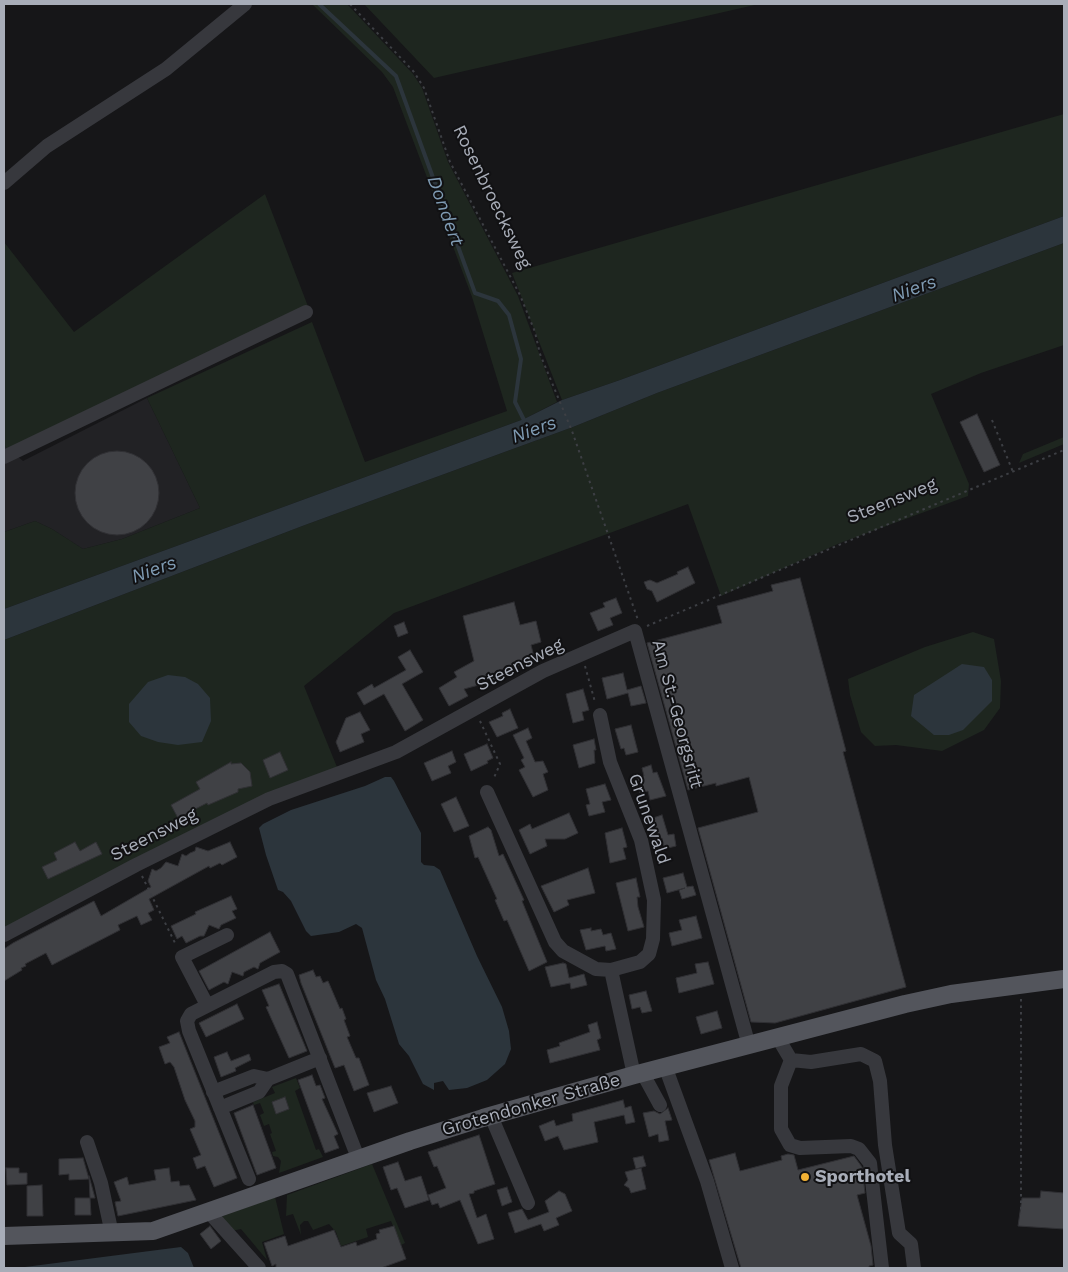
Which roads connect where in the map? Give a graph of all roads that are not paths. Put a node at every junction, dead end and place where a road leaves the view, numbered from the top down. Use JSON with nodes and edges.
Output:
{"nodes":[{"id":1,"x":245,"y":4,"type":"edge"},
{"id":2,"x":4,"y":183,"type":"edge"},
{"id":3,"x":306,"y":312,"type":"dead end"},
{"id":4,"x":4,"y":457,"type":"edge"},
{"id":5,"x":635,"y":631,"type":"joint"},
{"id":6,"x":600,"y":715,"type":"road end"},
{"id":7,"x":487,"y":792,"type":"road end"},
{"id":8,"x":227,"y":935,"type":"dead end"},
{"id":9,"x":4,"y":936,"type":"edge"},
{"id":10,"x":611,"y":970,"type":"junction"},
{"id":11,"x":1064,"y":980,"type":"edge"},
{"id":12,"x":207,"y":1005,"type":"junction"},
{"id":13,"x":778,"y":1038,"type":"junction"},
{"id":14,"x":749,"y":1046,"type":"junction"},
{"id":15,"x":320,"y":1058,"type":"junction"},
{"id":16,"x":791,"y":1060,"type":"junction"},
{"id":17,"x":665,"y":1066,"type":"junction"},
{"id":18,"x":638,"y":1074,"type":"junction"},
{"id":19,"x":268,"y":1079,"type":"junction"},
{"id":20,"x":213,"y":1092,"type":"junction"},
{"id":21,"x":660,"y":1105,"type":"dead end"},
{"id":22,"x":220,"y":1108,"type":"junction"},
{"id":23,"x":491,"y":1116,"type":"junction"},
{"id":24,"x":87,"y":1142,"type":"dead end"},
{"id":25,"x":358,"y":1158,"type":"junction"},
{"id":26,"x":249,"y":1179,"type":"dead end"},
{"id":27,"x":528,"y":1204,"type":"dead end"},
{"id":28,"x":208,"y":1211,"type":"junction"},
{"id":29,"x":112,"y":1234,"type":"junction"},
{"id":30,"x":4,"y":1236,"type":"edge"},
{"id":31,"x":259,"y":1268,"type":"edge"},
{"id":32,"x":732,"y":1268,"type":"edge"},
{"id":33,"x":882,"y":1268,"type":"edge"},
{"id":34,"x":914,"y":1268,"type":"edge"}],
"edges":[{"from":1,"to":2,"type":"street"},
{"from":3,"to":4,"type":"street"},
{"from":5,"to":9,"type":"street","name":"Steensweg"},
{"from":5,"to":14,"type":"street","name":"Am St.-Georgsritt"},
{"from":6,"to":10,"type":"street","name":"Grunewald"},
{"from":7,"to":10,"type":"street","name":"Grunewald"},
{"from":8,"to":12,"type":"street"},
{"from":10,"to":18,"type":"street"},
{"from":11,"to":13,"type":"main road","name":"Grotendonker Straße"},
{"from":12,"to":15,"type":"street"},
{"from":12,"to":20,"type":"street"},
{"from":13,"to":14,"type":"main road","name":"Grotendonker Straße"},
{"from":13,"to":16,"type":"street"},
{"from":14,"to":17,"type":"main road","name":"Grotendonker Straße"},
{"from":15,"to":19,"type":"street"},
{"from":15,"to":25,"type":"street"},
{"from":16,"to":33,"type":"street"},
{"from":16,"to":34,"type":"street"},
{"from":17,"to":18,"type":"main road","name":"Grotendonker Straße"},
{"from":17,"to":32,"type":"street"},
{"from":18,"to":21,"type":"street"},
{"from":18,"to":23,"type":"main road","name":"Grotendonker Straße"},
{"from":19,"to":20,"type":"street"},
{"from":19,"to":22,"type":"street"},
{"from":20,"to":22,"type":"street"},
{"from":22,"to":26,"type":"street"},
{"from":23,"to":25,"type":"main road","name":"Grotendonker Straße"},
{"from":23,"to":27,"type":"street"},
{"from":24,"to":29,"type":"street"},
{"from":25,"to":28,"type":"main road","name":"Grotendonker Straße"},
{"from":28,"to":29,"type":"main road","name":"Grotendonker Straße"},
{"from":28,"to":31,"type":"street"},
{"from":29,"to":30,"type":"main road","name":"Grotendonker Straße"}]}
